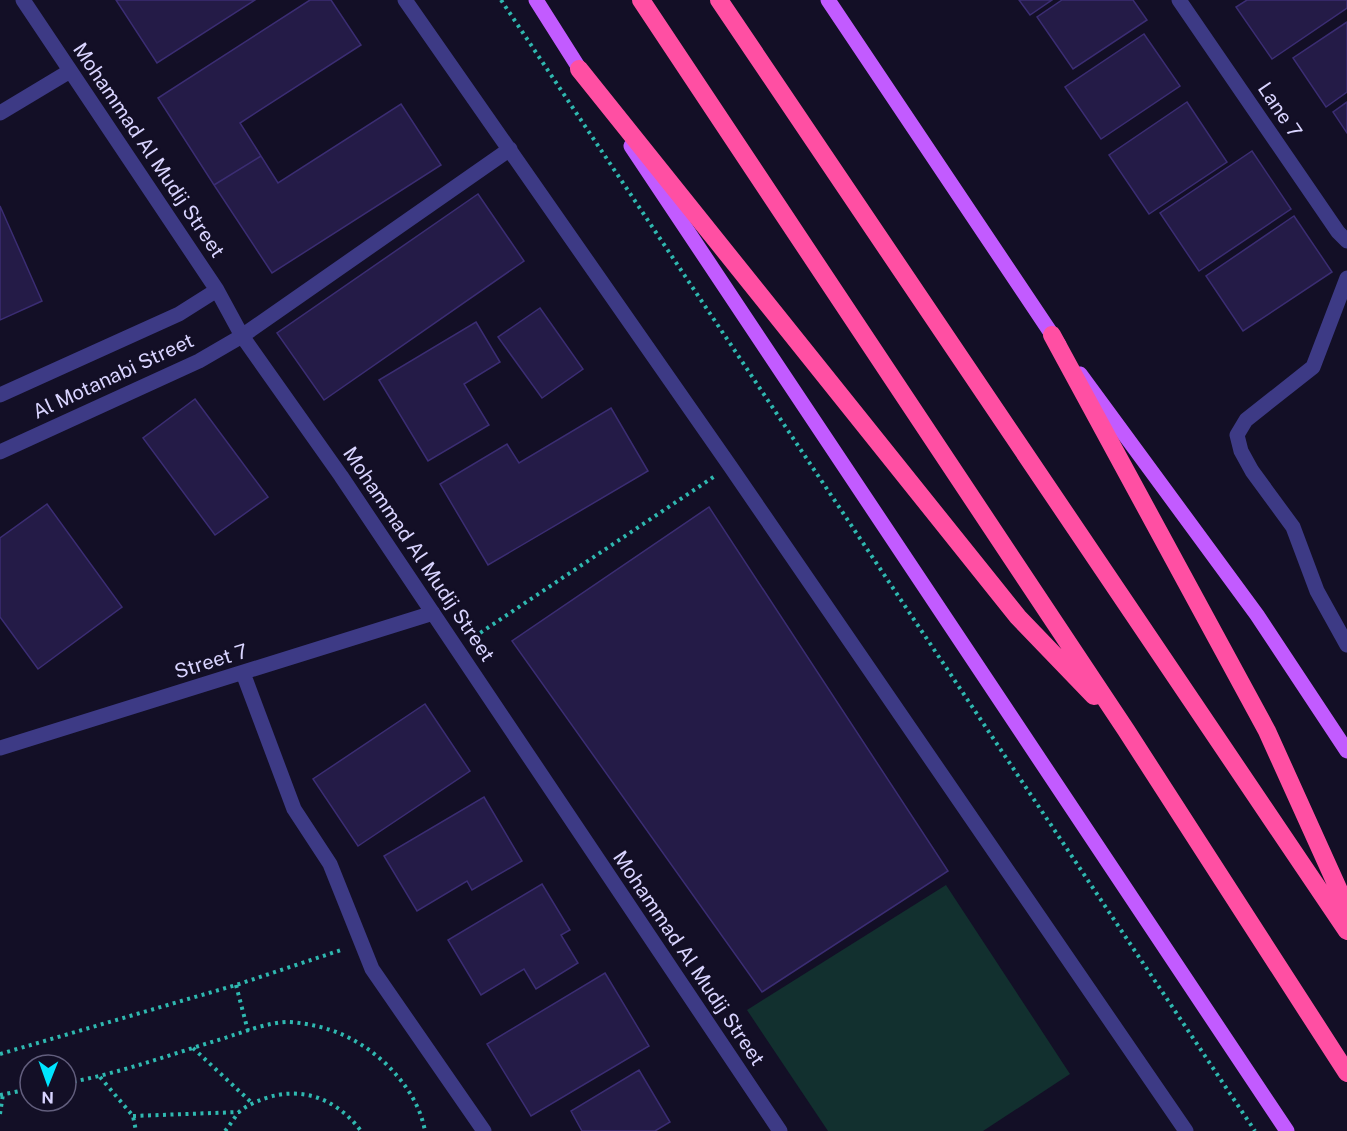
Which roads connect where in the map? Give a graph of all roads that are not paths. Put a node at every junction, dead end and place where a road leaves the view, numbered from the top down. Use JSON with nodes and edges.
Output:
{"nodes":[{"id":1,"x":23,"y":0,"type":"edge"},
{"id":2,"x":405,"y":0,"type":"edge"},
{"id":3,"x":536,"y":0,"type":"edge"},
{"id":4,"x":641,"y":0,"type":"edge"},
{"id":5,"x":719,"y":0,"type":"edge"},
{"id":6,"x":828,"y":0,"type":"edge"},
{"id":7,"x":1179,"y":0,"type":"edge"},
{"id":8,"x":579,"y":69,"type":"junction"},
{"id":9,"x":70,"y":71,"type":"junction"},
{"id":10,"x":0,"y":112,"type":"edge"},
{"id":11,"x":510,"y":149,"type":"junction"},
{"id":12,"x":1347,"y":242,"type":"edge"},
{"id":13,"x":1347,"y":278,"type":"edge"},
{"id":14,"x":217,"y":290,"type":"junction"},
{"id":15,"x":1052,"y":335,"type":"junction"},
{"id":16,"x":242,"y":336,"type":"junction"},
{"id":17,"x":0,"y":395,"type":"edge"},
{"id":18,"x":0,"y":452,"type":"edge"},
{"id":19,"x":434,"y":613,"type":"junction"},
{"id":20,"x":1347,"y":645,"type":"edge"},
{"id":21,"x":243,"y":674,"type":"junction"},
{"id":22,"x":1126,"y":730,"type":"junction"},
{"id":23,"x":0,"y":748,"type":"edge"},
{"id":24,"x":1347,"y":751,"type":"edge"},
{"id":25,"x":1347,"y":908,"type":"edge"},
{"id":26,"x":1347,"y":931,"type":"edge"},
{"id":27,"x":1347,"y":1073,"type":"edge"},
{"id":28,"x":1180,"y":1129,"type":"edge"},
{"id":29,"x":484,"y":1131,"type":"edge"},
{"id":30,"x":780,"y":1131,"type":"edge"},
{"id":31,"x":1287,"y":1131,"type":"edge"}],
"edges":[{"from":1,"to":9,"type":"street","name":"Mohammad Al Mudij Street"},
{"from":2,"to":11,"type":"street"},
{"from":3,"to":8,"type":"main road"},
{"from":4,"to":22,"type":"highway"},
{"from":5,"to":26,"type":"highway"},
{"from":6,"to":15,"type":"main road"},
{"from":7,"to":12,"type":"street","name":"Lane 7"},
{"from":8,"to":22,"type":"highway"},
{"from":8,"to":31,"type":"main road"},
{"from":9,"to":10,"type":"street"},
{"from":9,"to":14,"type":"street","name":"Mohammad Al Mudij Street"},
{"from":11,"to":16,"type":"street","name":"Al Motanabi Street"},
{"from":11,"to":28,"type":"street"},
{"from":13,"to":20,"type":"street"},
{"from":14,"to":16,"type":"street","name":"Mohammad Al Mudij Street"},
{"from":14,"to":17,"type":"street","name":"Al Motanabi Street"},
{"from":15,"to":24,"type":"main road"},
{"from":15,"to":25,"type":"highway"},
{"from":16,"to":18,"type":"street","name":"Al Motanabi Street"},
{"from":16,"to":19,"type":"street","name":"Mohammad Al Mudij Street"},
{"from":19,"to":21,"type":"street","name":"Street 7"},
{"from":19,"to":30,"type":"street","name":"Mohammad Al Mudij Street"},
{"from":21,"to":23,"type":"street","name":"Street 7"},
{"from":21,"to":29,"type":"street"},
{"from":22,"to":27,"type":"highway"}]}
